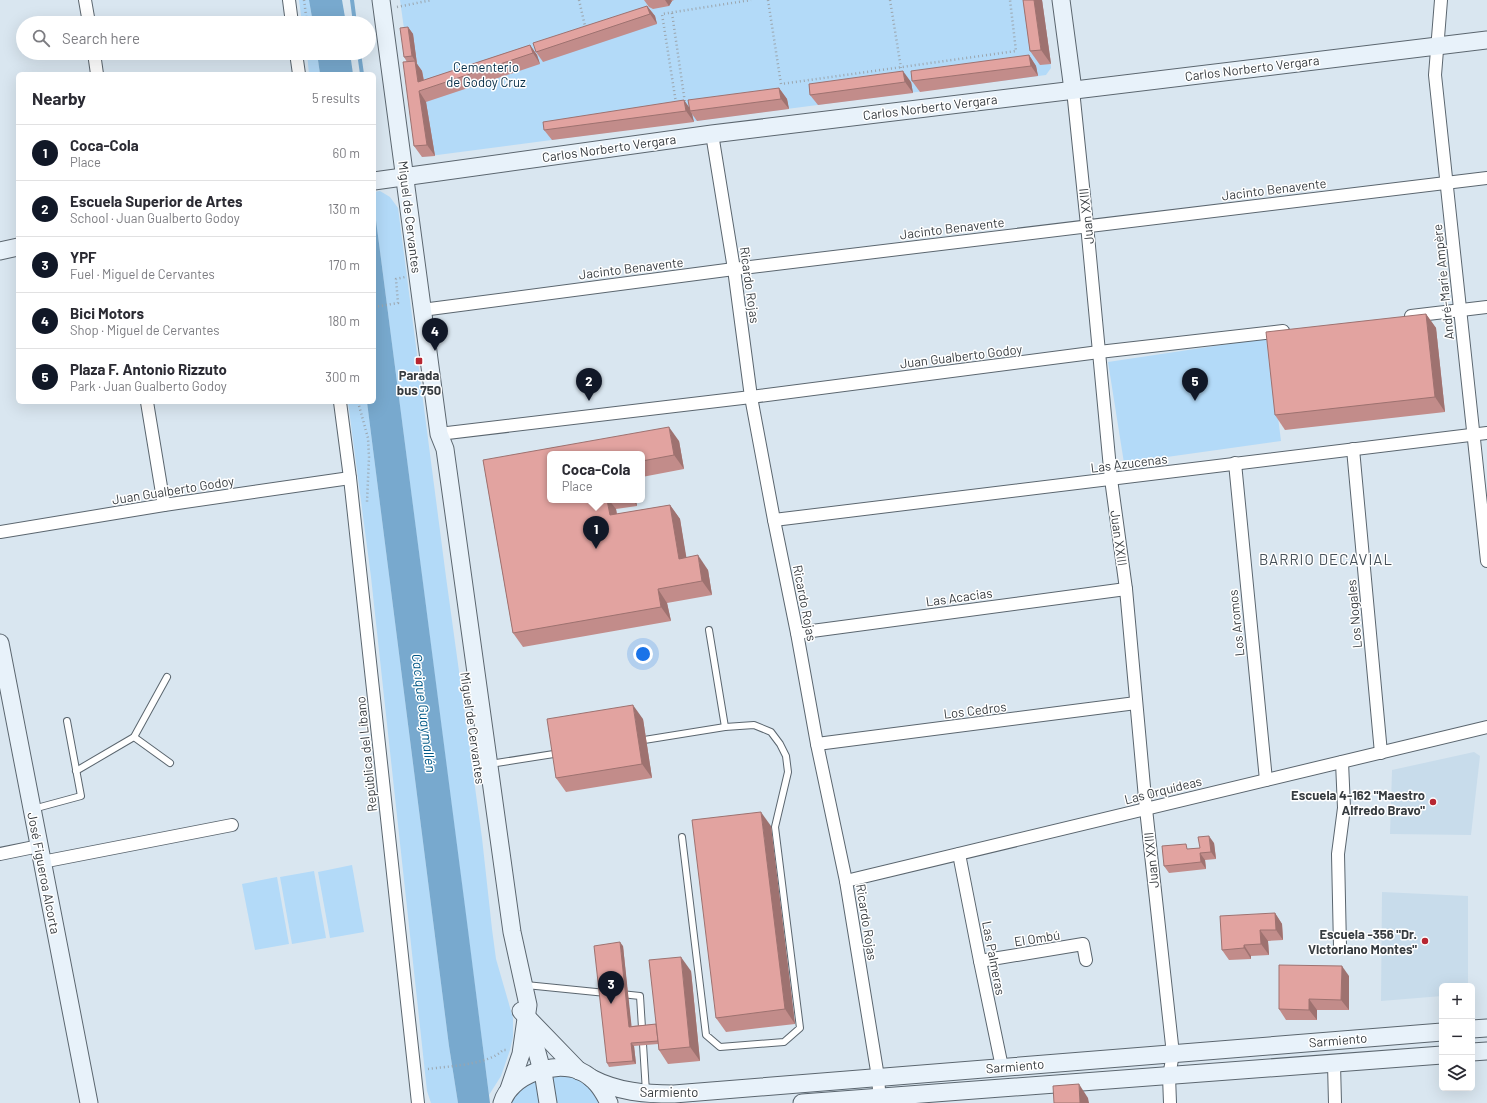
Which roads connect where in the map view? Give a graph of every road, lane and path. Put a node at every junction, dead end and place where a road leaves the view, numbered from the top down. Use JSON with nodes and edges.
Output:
{"nodes":[{"id":1,"x":86,"y":0,"type":"edge"},
{"id":2,"x":289,"y":0,"type":"edge"},
{"id":3,"x":304,"y":0,"type":"edge"},
{"id":4,"x":432,"y":0,"type":"edge"},
{"id":5,"x":579,"y":0,"type":"edge"},
{"id":6,"x":751,"y":0,"type":"edge"},
{"id":7,"x":768,"y":0,"type":"edge"},
{"id":8,"x":890,"y":0,"type":"edge"},
{"id":9,"x":1010,"y":0,"type":"edge"},
{"id":10,"x":1061,"y":0,"type":"edge"},
{"id":11,"x":1441,"y":0,"type":"edge"},
{"id":12,"x":382,"y":5,"type":"edge"},
{"id":13,"x":672,"y":13,"type":"junction"},
{"id":14,"x":88,"y":16,"type":"edge"},
{"id":15,"x":291,"y":16,"type":"edge"},
{"id":16,"x":306,"y":16,"type":"edge"},
{"id":17,"x":585,"y":26,"type":"edge"},
{"id":18,"x":1487,"y":40,"type":"edge"},
{"id":19,"x":1438,"y":46,"type":"junction"},
{"id":20,"x":95,"y":60,"type":"edge"},
{"id":21,"x":297,"y":60,"type":"edge"},
{"id":22,"x":902,"y":68,"type":"junction"},
{"id":23,"x":97,"y":72,"type":"edge"},
{"id":24,"x":299,"y":72,"type":"edge"},
{"id":25,"x":1072,"y":90,"type":"junction"},
{"id":26,"x":686,"y":108,"type":"edge"},
{"id":27,"x":677,"y":110,"type":"edge"},
{"id":28,"x":712,"y":134,"type":"junction"},
{"id":29,"x":405,"y":176,"type":"junction"},
{"id":30,"x":1487,"y":178,"type":"edge"},
{"id":31,"x":376,"y":181,"type":"edge"},
{"id":32,"x":1447,"y":183,"type":"junction"},
{"id":33,"x":1087,"y":225,"type":"junction"},
{"id":34,"x":16,"y":247,"type":"edge"},
{"id":35,"x":0,"y":251,"type":"edge"},
{"id":36,"x":734,"y":269,"type":"junction"},
{"id":37,"x":398,"y":303,"type":"dead end"},
{"id":38,"x":376,"y":307,"type":"edge"},
{"id":39,"x":1487,"y":307,"type":"edge"},
{"id":40,"x":422,"y":310,"type":"junction"},
{"id":41,"x":1460,"y":310,"type":"junction"},
{"id":42,"x":1397,"y":317,"type":"edge"},
{"id":43,"x":1295,"y":329,"type":"edge"},
{"id":44,"x":1099,"y":352,"type":"junction"},
{"id":45,"x":751,"y":397,"type":"junction"},
{"id":46,"x":148,"y":404,"type":"edge"},
{"id":47,"x":340,"y":404,"type":"edge"},
{"id":48,"x":1487,"y":433,"type":"edge"},
{"id":49,"x":438,"y":434,"type":"junction"},
{"id":50,"x":1474,"y":434,"type":"junction"},
{"id":51,"x":1353,"y":449,"type":"junction"},
{"id":52,"x":1234,"y":463,"type":"junction"},
{"id":53,"x":350,"y":478,"type":"junction"},
{"id":54,"x":1111,"y":479,"type":"junction"},
{"id":55,"x":164,"y":505,"type":"junction"},
{"id":56,"x":774,"y":520,"type":"junction"},
{"id":57,"x":0,"y":532,"type":"edge"},
{"id":58,"x":1487,"y":561,"type":"edge"},
{"id":59,"x":1126,"y":589,"type":"junction"},
{"id":60,"x":709,"y":630,"type":"dead end"},
{"id":61,"x":797,"y":633,"type":"junction"},
{"id":62,"x":0,"y":643,"type":"edge"},
{"id":63,"x":167,"y":677,"type":"dead end"},
{"id":64,"x":1136,"y":703,"type":"junction"},
{"id":65,"x":67,"y":721,"type":"dead end"},
{"id":66,"x":1487,"y":727,"type":"edge"},
{"id":67,"x":725,"y":728,"type":"junction"},
{"id":68,"x":134,"y":737,"type":"junction"},
{"id":69,"x":631,"y":742,"type":"edge"},
{"id":70,"x":817,"y":744,"type":"junction"},
{"id":71,"x":569,"y":752,"type":"edge"},
{"id":72,"x":1381,"y":753,"type":"junction"},
{"id":73,"x":1342,"y":762,"type":"junction"},
{"id":74,"x":170,"y":763,"type":"dead end"},
{"id":75,"x":488,"y":764,"type":"junction"},
{"id":76,"x":76,"y":771,"type":"junction"},
{"id":77,"x":1266,"y":780,"type":"junction"},
{"id":78,"x":32,"y":809,"type":"junction"},
{"id":79,"x":1146,"y":809,"type":"junction"},
{"id":80,"x":232,"y":825,"type":"dead end"},
{"id":81,"x":682,"y":837,"type":"dead end"},
{"id":82,"x":0,"y":854,"type":"edge"},
{"id":83,"x":40,"y":854,"type":"junction"},
{"id":84,"x":959,"y":854,"type":"junction"},
{"id":85,"x":846,"y":881,"type":"junction"},
{"id":86,"x":1340,"y":947,"type":"dead end"},
{"id":87,"x":1086,"y":960,"type":"dead end"},
{"id":88,"x":980,"y":961,"type":"junction"},
{"id":89,"x":523,"y":984,"type":"junction"},
{"id":90,"x":527,"y":1017,"type":"junction"},
{"id":91,"x":1487,"y":1028,"type":"edge"},
{"id":92,"x":1475,"y":1030,"type":"edge"},
{"id":93,"x":1439,"y":1032,"type":"edge"},
{"id":94,"x":1487,"y":1051,"type":"edge"},
{"id":95,"x":1475,"y":1052,"type":"edge"},
{"id":96,"x":521,"y":1054,"type":"junction"},
{"id":97,"x":1173,"y":1054,"type":"junction"},
{"id":98,"x":1439,"y":1055,"type":"edge"},
{"id":99,"x":1334,"y":1064,"type":"junction"},
{"id":100,"x":1002,"y":1067,"type":"junction"},
{"id":101,"x":428,"y":1069,"type":"dead end"},
{"id":102,"x":542,"y":1070,"type":"junction"},
{"id":103,"x":585,"y":1074,"type":"junction"},
{"id":104,"x":1169,"y":1076,"type":"junction"},
{"id":105,"x":878,"y":1077,"type":"junction"},
{"id":106,"x":646,"y":1094,"type":"junction"},
{"id":107,"x":502,"y":1097,"type":"edge"},
{"id":108,"x":880,"y":1100,"type":"edge"},
{"id":109,"x":89,"y":1103,"type":"edge"},
{"id":110,"x":418,"y":1103,"type":"edge"},
{"id":111,"x":548,"y":1103,"type":"edge"},
{"id":112,"x":609,"y":1103,"type":"edge"},
{"id":113,"x":802,"y":1103,"type":"edge"},
{"id":114,"x":1170,"y":1103,"type":"edge"},
{"id":115,"x":1335,"y":1103,"type":"edge"}],
"edges":[{"from":1,"to":14,"type":"street"},
{"from":2,"to":15,"type":"street"},
{"from":3,"to":16,"type":"path"},
{"from":4,"to":12,"type":"path"},
{"from":5,"to":17,"type":"path"},
{"from":6,"to":13,"type":"path"},
{"from":7,"to":22,"type":"path"},
{"from":8,"to":22,"type":"path"},
{"from":9,"to":22,"type":"path"},
{"from":10,"to":25,"type":"main road","name":"Juan XXIII"},
{"from":11,"to":19,"type":"street","name":"André-Marie Ampère"},
{"from":12,"to":29,"type":"main road","name":"Miguel de Cervantes"},
{"from":13,"to":26,"type":"path"},
{"from":13,"to":27,"type":"path"},
{"from":18,"to":19,"type":"main road","name":"Carlos Norberto Vergara"},
{"from":19,"to":25,"type":"main road","name":"Carlos Norberto Vergara"},
{"from":19,"to":32,"type":"street","name":"André-Marie Ampère"},
{"from":20,"to":23,"type":"street"},
{"from":21,"to":24,"type":"street"},
{"from":25,"to":28,"type":"main road","name":"Carlos Norberto Vergara"},
{"from":25,"to":33,"type":"street","name":"Juan XXIII"},
{"from":28,"to":29,"type":"main road","name":"Carlos Norberto Vergara"},
{"from":28,"to":36,"type":"street","name":"Ricardo Rojas"},
{"from":29,"to":31,"type":"main road","name":"Carlos Norberto Vergara"},
{"from":29,"to":40,"type":"main road","name":"Miguel de Cervantes"},
{"from":30,"to":32,"type":"street","name":"Jacinto Benavente"},
{"from":32,"to":33,"type":"street","name":"Jacinto Benavente"},
{"from":32,"to":41,"type":"street","name":"André-Marie Ampère"},
{"from":33,"to":36,"type":"street","name":"Jacinto Benavente"},
{"from":33,"to":44,"type":"street","name":"Juan XXIII"},
{"from":34,"to":35,"type":"main road"},
{"from":36,"to":40,"type":"street","name":"Jacinto Benavente"},
{"from":36,"to":45,"type":"street","name":"Ricardo Rojas"},
{"from":37,"to":38,"type":"path"},
{"from":39,"to":41,"type":"street"},
{"from":40,"to":49,"type":"main road","name":"Miguel de Cervantes"},
{"from":41,"to":42,"type":"street"},
{"from":41,"to":50,"type":"street","name":"André-Marie Ampère"},
{"from":43,"to":44,"type":"street","name":"Juan Gualberto Godoy"},
{"from":44,"to":45,"type":"street","name":"Juan Gualberto Godoy"},
{"from":44,"to":54,"type":"street","name":"Juan XXIII"},
{"from":45,"to":49,"type":"street","name":"Juan Gualberto Godoy"},
{"from":45,"to":56,"type":"street","name":"Ricardo Rojas"},
{"from":46,"to":55,"type":"street"},
{"from":47,"to":53,"type":"street","name":"República del Líbano"},
{"from":48,"to":50,"type":"street","name":"Las Azucenas"},
{"from":49,"to":75,"type":"main road","name":"Miguel de Cervantes"},
{"from":49,"to":90,"type":"main road","name":"Miguel de Cervantes"},
{"from":50,"to":51,"type":"street","name":"Las Azucenas"},
{"from":50,"to":58,"type":"street","name":"André-Marie Ampère"},
{"from":51,"to":52,"type":"street","name":"Las Azucenas"},
{"from":51,"to":72,"type":"street","name":"Los Nogales"},
{"from":52,"to":54,"type":"street","name":"Las Azucenas"},
{"from":52,"to":77,"type":"street","name":"Los Aromos"},
{"from":53,"to":55,"type":"street","name":"Juan Gualberto Godoy"},
{"from":53,"to":110,"type":"street","name":"República del Líbano"},
{"from":54,"to":56,"type":"street","name":"Las Azucenas"},
{"from":54,"to":59,"type":"street","name":"Juan XXIII"},
{"from":55,"to":57,"type":"street","name":"Juan Gualberto Godoy"},
{"from":56,"to":61,"type":"street","name":"Ricardo Rojas"},
{"from":59,"to":61,"type":"street","name":"Las Acacias"},
{"from":59,"to":64,"type":"street","name":"Juan XXIII"},
{"from":60,"to":67,"type":"lane"},
{"from":61,"to":70,"type":"street","name":"Ricardo Rojas"},
{"from":62,"to":78,"type":"main road","name":"José Figueroa Alcorta"},
{"from":63,"to":68,"type":"lane"},
{"from":64,"to":70,"type":"street","name":"Los Cedros"},
{"from":64,"to":79,"type":"street","name":"Juan XXIII"},
{"from":65,"to":76,"type":"lane"},
{"from":66,"to":72,"type":"street","name":"Las Orquídeas"},
{"from":67,"to":69,"type":"lane"},
{"from":67,"to":81,"type":"lane"},
{"from":68,"to":74,"type":"lane"},
{"from":68,"to":76,"type":"lane"},
{"from":70,"to":85,"type":"street","name":"Ricardo Rojas"},
{"from":71,"to":75,"type":"lane"},
{"from":72,"to":73,"type":"street","name":"Las Orquídeas"},
{"from":73,"to":77,"type":"street","name":"Las Orquídeas"},
{"from":73,"to":86,"type":"street"},
{"from":75,"to":89,"type":"main road","name":"Miguel de Cervantes"},
{"from":76,"to":78,"type":"lane"},
{"from":77,"to":79,"type":"street","name":"Las Orquídeas"},
{"from":78,"to":83,"type":"main road","name":"José Figueroa Alcorta"},
{"from":79,"to":84,"type":"street","name":"Las Orquídeas"},
{"from":79,"to":97,"type":"street","name":"Juan XXIII"},
{"from":80,"to":83,"type":"street"},
{"from":82,"to":83,"type":"street"},
{"from":83,"to":109,"type":"main road","name":"José Figueroa Alcorta"},
{"from":84,"to":85,"type":"street","name":"Las Orquídeas"},
{"from":84,"to":88,"type":"street","name":"Las Palmeras"},
{"from":85,"to":105,"type":"street","name":"Ricardo Rojas"},
{"from":87,"to":88,"type":"street","name":"El Ombú"},
{"from":88,"to":100,"type":"street","name":"Las Palmeras"},
{"from":89,"to":90,"type":"main road","name":"Miguel de Cervantes"},
{"from":89,"to":106,"type":"lane"},
{"from":90,"to":96,"type":"main road","name":"Miguel de Cervantes"},
{"from":90,"to":102,"type":"main road","name":"Miguel de Cervantes"},
{"from":90,"to":103,"type":"main road","name":"Miguel de Cervantes"},
{"from":91,"to":92,"type":"main road"},
{"from":93,"to":97,"type":"main road","name":"Sarmiento"},
{"from":94,"to":95,"type":"main road"},
{"from":96,"to":101,"type":"path"},
{"from":96,"to":107,"type":"main road","name":"Miguel de Cervantes"},
{"from":97,"to":100,"type":"main road","name":"Sarmiento"},
{"from":97,"to":104,"type":"street","name":"Juan XXIII"},
{"from":98,"to":99,"type":"main road","name":"Sarmiento"},
{"from":99,"to":104,"type":"main road","name":"Sarmiento"},
{"from":99,"to":115,"type":"street"},
{"from":100,"to":105,"type":"main road","name":"Sarmiento"},
{"from":102,"to":103,"type":"main road"},
{"from":102,"to":107,"type":"main road"},
{"from":102,"to":111,"type":"main road","name":"Miguel de Cervantes"},
{"from":103,"to":106,"type":"main road","name":"Sarmiento"},
{"from":103,"to":112,"type":"main road","name":"Miguel de Cervantes"},
{"from":104,"to":108,"type":"main road","name":"Sarmiento"},
{"from":104,"to":114,"type":"street","name":"Juan XXIII"},
{"from":105,"to":106,"type":"main road","name":"Sarmiento"},
{"from":105,"to":108,"type":"street","name":"Ricardo Rojas"},
{"from":108,"to":113,"type":"main road","name":"Sarmiento"}]}
